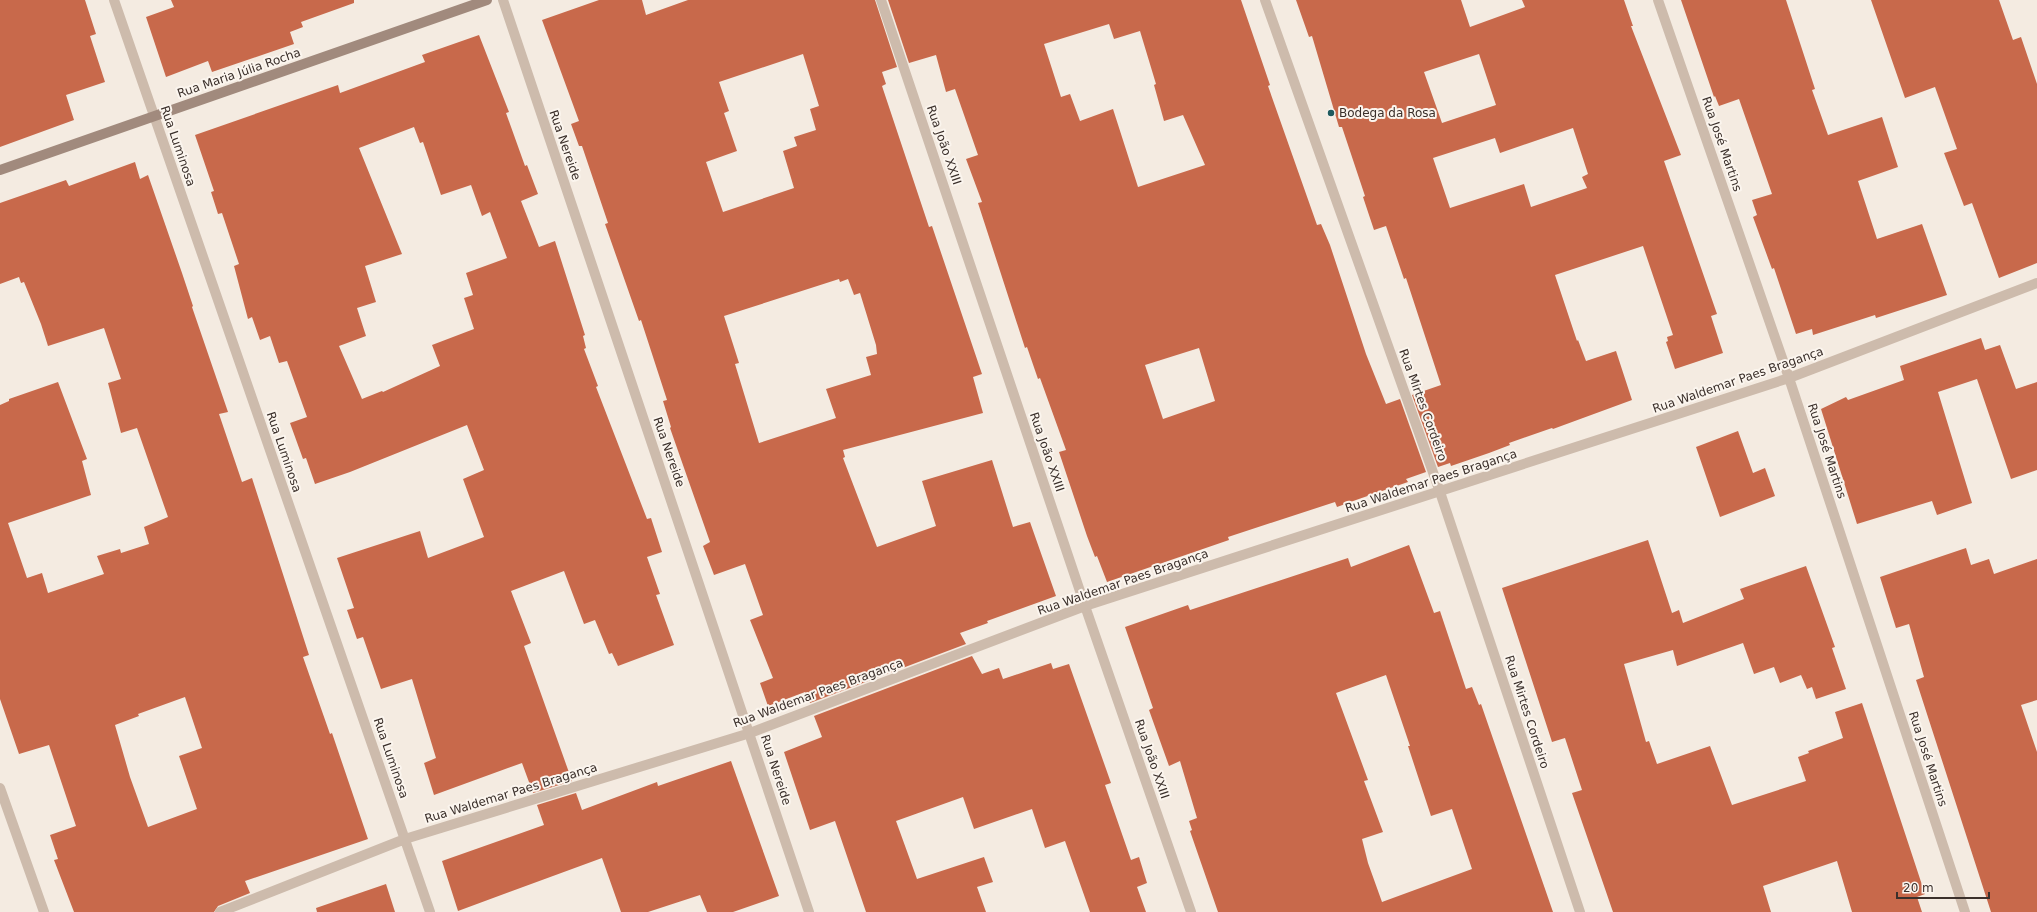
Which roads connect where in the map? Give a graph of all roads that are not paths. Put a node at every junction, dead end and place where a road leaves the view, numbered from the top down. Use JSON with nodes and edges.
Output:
{"nodes":[{"id":1,"x":114,"y":0,"type":"edge"},
{"id":2,"x":488,"y":0,"type":"edge"},
{"id":3,"x":503,"y":0,"type":"edge"},
{"id":4,"x":881,"y":0,"type":"edge"},
{"id":5,"x":1265,"y":0,"type":"edge"},
{"id":6,"x":1658,"y":0,"type":"edge"},
{"id":7,"x":154,"y":117,"type":"junction"},
{"id":8,"x":0,"y":170,"type":"edge"},
{"id":9,"x":2037,"y":283,"type":"edge"},
{"id":10,"x":1789,"y":378,"type":"junction"},
{"id":11,"x":1440,"y":492,"type":"junction"},
{"id":12,"x":1085,"y":606,"type":"junction"},
{"id":13,"x":750,"y":733,"type":"junction"},
{"id":14,"x":0,"y":788,"type":"edge"},
{"id":15,"x":405,"y":839,"type":"junction"},
{"id":16,"x":44,"y":912,"type":"edge"},
{"id":17,"x":220,"y":912,"type":"edge"},
{"id":18,"x":430,"y":912,"type":"edge"},
{"id":19,"x":809,"y":912,"type":"edge"},
{"id":20,"x":1191,"y":912,"type":"edge"},
{"id":21,"x":1580,"y":912,"type":"edge"},
{"id":22,"x":1965,"y":912,"type":"edge"}],
"edges":[{"from":1,"to":7,"type":"street","name":"Rua Luminosa"},
{"from":2,"to":7,"type":"street","name":"Rua Maria Júlia Rocha"},
{"from":3,"to":13,"type":"street","name":"Rua Nereide"},
{"from":4,"to":12,"type":"street","name":"Rua João XXIII"},
{"from":5,"to":11,"type":"street","name":"Rua Mirtes Cordeiro"},
{"from":6,"to":10,"type":"street","name":"Rua José Martins"},
{"from":7,"to":8,"type":"street","name":"Rua Maria Júlia Rocha"},
{"from":7,"to":15,"type":"street","name":"Rua Luminosa"},
{"from":9,"to":10,"type":"street","name":"Rua Waldemar Paes Bragança"},
{"from":10,"to":11,"type":"street","name":"Rua Waldemar Paes Bragança"},
{"from":10,"to":22,"type":"street","name":"Rua José Martins"},
{"from":11,"to":12,"type":"street","name":"Rua Waldemar Paes Bragança"},
{"from":11,"to":21,"type":"street","name":"Rua Mirtes Cordeiro"},
{"from":12,"to":13,"type":"street","name":"Rua Waldemar Paes Bragança"},
{"from":12,"to":20,"type":"street","name":"Rua João XXIII"},
{"from":13,"to":15,"type":"street","name":"Rua Waldemar Paes Bragança"},
{"from":13,"to":19,"type":"street","name":"Rua Nereide"},
{"from":14,"to":16,"type":"street"},
{"from":15,"to":17,"type":"street","name":"Rua Waldemar Paes Bragança"},
{"from":15,"to":18,"type":"street","name":"Rua Luminosa"}]}
